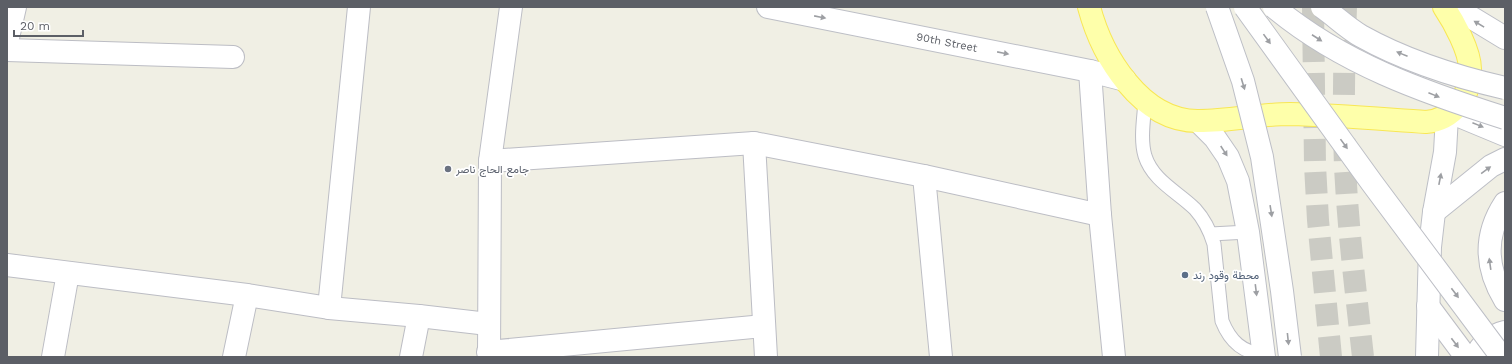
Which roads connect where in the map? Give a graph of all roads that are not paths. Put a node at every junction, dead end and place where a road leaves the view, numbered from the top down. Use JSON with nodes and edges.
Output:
{"nodes":[{"id":1,"x":15,"y":7,"type":"edge"},
{"id":2,"x":359,"y":7,"type":"edge"},
{"id":3,"x":511,"y":7,"type":"edge"},
{"id":4,"x":768,"y":7,"type":"edge"},
{"id":5,"x":1089,"y":7,"type":"edge"},
{"id":6,"x":1217,"y":7,"type":"edge"},
{"id":7,"x":1245,"y":7,"type":"edge"},
{"id":8,"x":1274,"y":7,"type":"edge"},
{"id":9,"x":1322,"y":7,"type":"edge"},
{"id":10,"x":1444,"y":7,"type":"edge"},
{"id":11,"x":1454,"y":7,"type":"edge"},
{"id":12,"x":1505,"y":38,"type":"edge"},
{"id":13,"x":7,"y":42,"type":"edge"},
{"id":14,"x":7,"y":50,"type":"edge"},
{"id":15,"x":233,"y":57,"type":"dead end"},
{"id":16,"x":1090,"y":71,"type":"junction"},
{"id":17,"x":1125,"y":80,"type":"junction"},
{"id":18,"x":1505,"y":88,"type":"edge"},
{"id":19,"x":1145,"y":101,"type":"junction"},
{"id":20,"x":1450,"y":114,"type":"junction"},
{"id":21,"x":1505,"y":118,"type":"edge"},
{"id":22,"x":1198,"y":121,"type":"junction"},
{"id":23,"x":1505,"y":135,"type":"edge"},
{"id":24,"x":754,"y":143,"type":"junction"},
{"id":25,"x":1505,"y":159,"type":"edge"},
{"id":26,"x":490,"y":160,"type":"junction"},
{"id":27,"x":924,"y":176,"type":"junction"},
{"id":28,"x":1505,"y":203,"type":"edge"},
{"id":29,"x":1434,"y":212,"type":"junction"},
{"id":30,"x":1100,"y":215,"type":"junction"},
{"id":31,"x":1248,"y":232,"type":"junction"},
{"id":32,"x":1211,"y":234,"type":"junction"},
{"id":33,"x":7,"y":265,"type":"edge"},
{"id":34,"x":68,"y":273,"type":"junction"},
{"id":35,"x":247,"y":295,"type":"junction"},
{"id":36,"x":1505,"y":300,"type":"edge"},
{"id":37,"x":1428,"y":306,"type":"junction"},
{"id":38,"x":329,"y":308,"type":"junction"},
{"id":39,"x":419,"y":316,"type":"junction"},
{"id":40,"x":488,"y":324,"type":"junction"},
{"id":41,"x":764,"y":326,"type":"junction"},
{"id":42,"x":1502,"y":347,"type":"edge"},
{"id":43,"x":488,"y":355,"type":"edge"},
{"id":44,"x":1264,"y":356,"type":"edge"},
{"id":45,"x":52,"y":357,"type":"edge"},
{"id":46,"x":234,"y":357,"type":"edge"},
{"id":47,"x":411,"y":357,"type":"edge"},
{"id":48,"x":766,"y":357,"type":"edge"},
{"id":49,"x":941,"y":357,"type":"edge"},
{"id":50,"x":1114,"y":357,"type":"edge"},
{"id":51,"x":1290,"y":357,"type":"edge"},
{"id":52,"x":1427,"y":357,"type":"edge"},
{"id":53,"x":1466,"y":357,"type":"edge"},
{"id":54,"x":1476,"y":357,"type":"edge"}],
"edges":[{"from":1,"to":13,"type":"street"},
{"from":2,"to":38,"type":"street"},
{"from":3,"to":26,"type":"street"},
{"from":4,"to":16,"type":"street","name":"90th Street","one_way":true},
{"from":5,"to":17,"type":"main road"},
{"from":6,"to":51,"type":"street","one_way":true,"bridge":true},
{"from":7,"to":42,"type":"street","one_way":true,"bridge":true},
{"from":8,"to":21,"type":"street","one_way":true,"bridge":true},
{"from":18,"to":9,"type":"street","one_way":true,"bridge":true},
{"from":10,"to":20,"type":"main road"},
{"from":12,"to":11,"type":"street","one_way":true},
{"from":14,"to":15,"type":"street"},
{"from":16,"to":17,"type":"street","name":"90th Street"},
{"from":16,"to":30,"type":"street"},
{"from":17,"to":19,"type":"main road"},
{"from":19,"to":22,"type":"main road"},
{"from":19,"to":32,"type":"lane"},
{"from":20,"to":22,"type":"main road"},
{"from":20,"to":23,"type":"street","one_way":true},
{"from":29,"to":20,"type":"street","one_way":true},
{"from":22,"to":31,"type":"street","one_way":true},
{"from":24,"to":26,"type":"street"},
{"from":24,"to":27,"type":"street"},
{"from":24,"to":41,"type":"street"},
{"from":29,"to":25,"type":"street","one_way":true},
{"from":26,"to":40,"type":"street"},
{"from":27,"to":30,"type":"street"},
{"from":27,"to":49,"type":"street"},
{"from":36,"to":28,"type":"street","one_way":true},
{"from":29,"to":37,"type":"street"},
{"from":30,"to":50,"type":"street"},
{"from":31,"to":32,"type":"lane"},
{"from":31,"to":44,"type":"street","one_way":true},
{"from":32,"to":44,"type":"lane"},
{"from":33,"to":34,"type":"street"},
{"from":34,"to":35,"type":"street"},
{"from":34,"to":45,"type":"street"},
{"from":35,"to":38,"type":"street"},
{"from":35,"to":46,"type":"street"},
{"from":37,"to":52,"type":"street"},
{"from":37,"to":53,"type":"street","one_way":true},
{"from":38,"to":39,"type":"street"},
{"from":39,"to":40,"type":"street"},
{"from":39,"to":47,"type":"street"},
{"from":40,"to":43,"type":"street"},
{"from":41,"to":43,"type":"street"},
{"from":41,"to":48,"type":"street"},
{"from":42,"to":54,"type":"street"}]}
